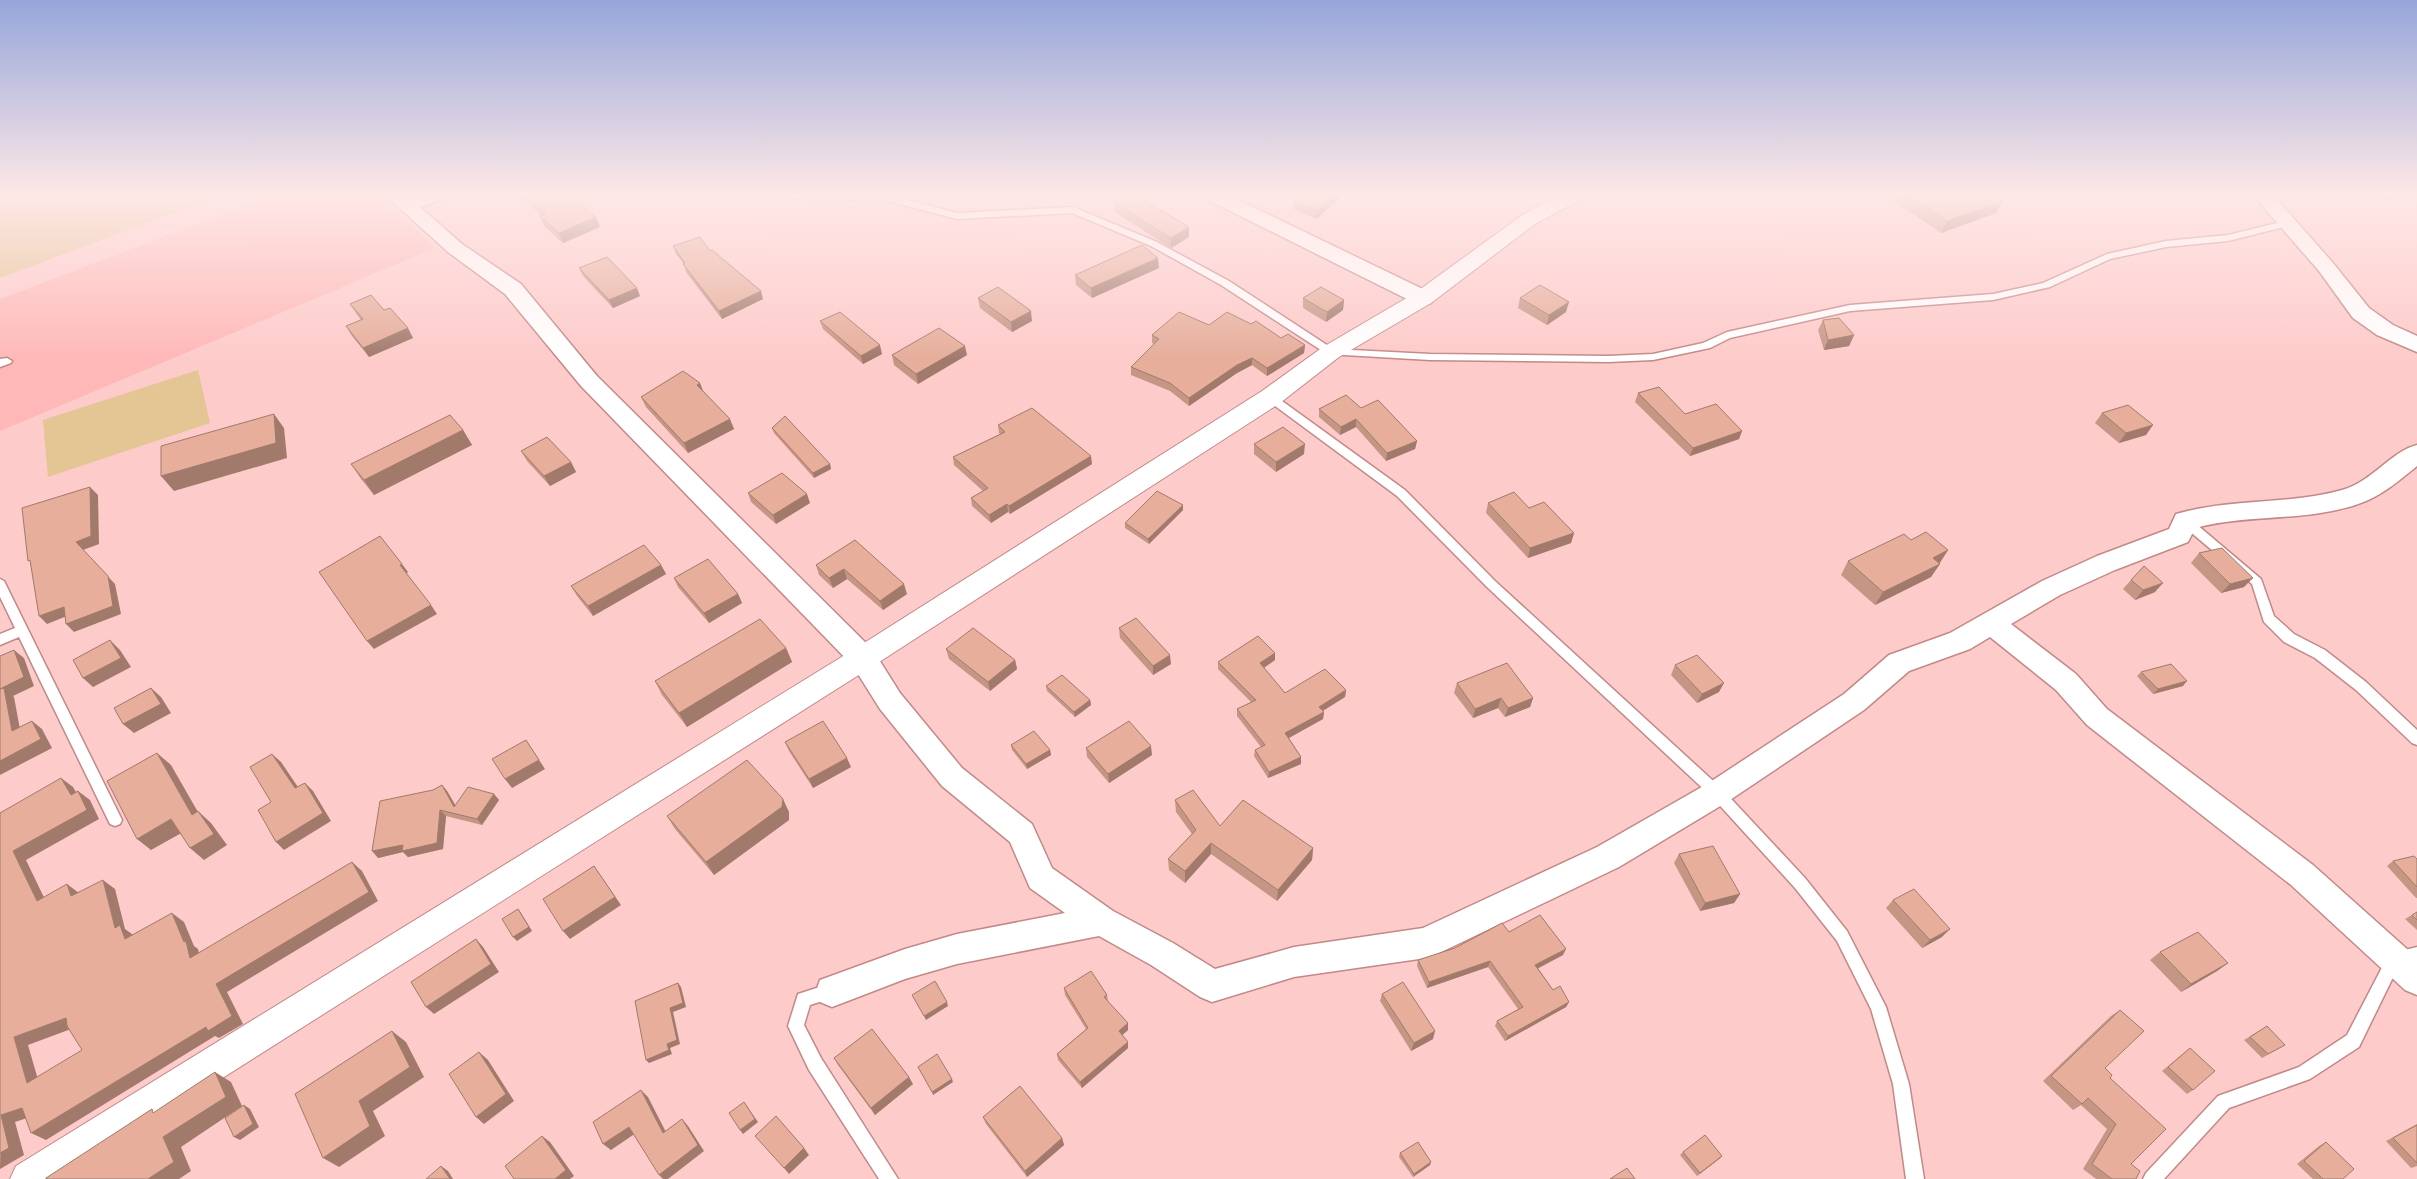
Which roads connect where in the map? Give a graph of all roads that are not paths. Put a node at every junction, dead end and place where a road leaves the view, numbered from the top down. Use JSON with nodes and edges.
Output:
{"nodes":[{"id":1,"x":458,"y":250,"type":"edge"},
{"id":2,"x":1165,"y":250,"type":"edge"},
{"id":3,"x":1326,"y":250,"type":"edge"},
{"id":4,"x":1488,"y":250,"type":"edge"},
{"id":5,"x":2139,"y":250,"type":"edge"},
{"id":6,"x":2310,"y":250,"type":"edge"},
{"id":7,"x":1423,"y":298,"type":"junction"},
{"id":8,"x":2417,"y":345,"type":"edge"},
{"id":9,"x":1332,"y":352,"type":"junction"},
{"id":10,"x":1271,"y":397,"type":"junction"},
{"id":11,"x":2417,"y":453,"type":"edge"},
{"id":12,"x":2184,"y":521,"type":"junction"},
{"id":13,"x":0,"y":584,"type":"edge"},
{"id":14,"x":1990,"y":622,"type":"junction"},
{"id":15,"x":23,"y":630,"type":"junction"},
{"id":16,"x":0,"y":640,"type":"edge"},
{"id":17,"x":863,"y":658,"type":"junction"},
{"id":18,"x":2417,"y":739,"type":"edge"},
{"id":19,"x":1717,"y":793,"type":"junction"},
{"id":20,"x":115,"y":820,"type":"dead end"},
{"id":21,"x":1102,"y":921,"type":"junction"},
{"id":22,"x":2406,"y":956,"type":"edge"},
{"id":23,"x":2417,"y":979,"type":"edge"},
{"id":24,"x":832,"y":991,"type":"joint"},
{"id":25,"x":29,"y":1179,"type":"edge"},
{"id":26,"x":889,"y":1179,"type":"edge"},
{"id":27,"x":1915,"y":1179,"type":"edge"},
{"id":28,"x":2152,"y":1179,"type":"edge"}],
"edges":[{"from":1,"to":17,"type":"street"},
{"from":2,"to":9,"type":"lane"},
{"from":3,"to":7,"type":"street"},
{"from":4,"to":7,"type":"main road"},
{"from":5,"to":9,"type":"lane"},
{"from":6,"to":8,"type":"street"},
{"from":7,"to":9,"type":"main road"},
{"from":9,"to":10,"type":"main road"},
{"from":10,"to":17,"type":"main road"},
{"from":10,"to":19,"type":"lane"},
{"from":11,"to":12,"type":"street"},
{"from":12,"to":14,"type":"street"},
{"from":12,"to":18,"type":"lane"},
{"from":13,"to":15,"type":"lane"},
{"from":14,"to":19,"type":"street"},
{"from":14,"to":22,"type":"street"},
{"from":15,"to":16,"type":"lane"},
{"from":15,"to":20,"type":"lane"},
{"from":17,"to":21,"type":"street"},
{"from":17,"to":25,"type":"main road"},
{"from":19,"to":21,"type":"street"},
{"from":19,"to":27,"type":"lane"},
{"from":21,"to":24,"type":"street"},
{"from":22,"to":23,"type":"street"},
{"from":22,"to":28,"type":"lane"},
{"from":24,"to":26,"type":"lane"}]}
